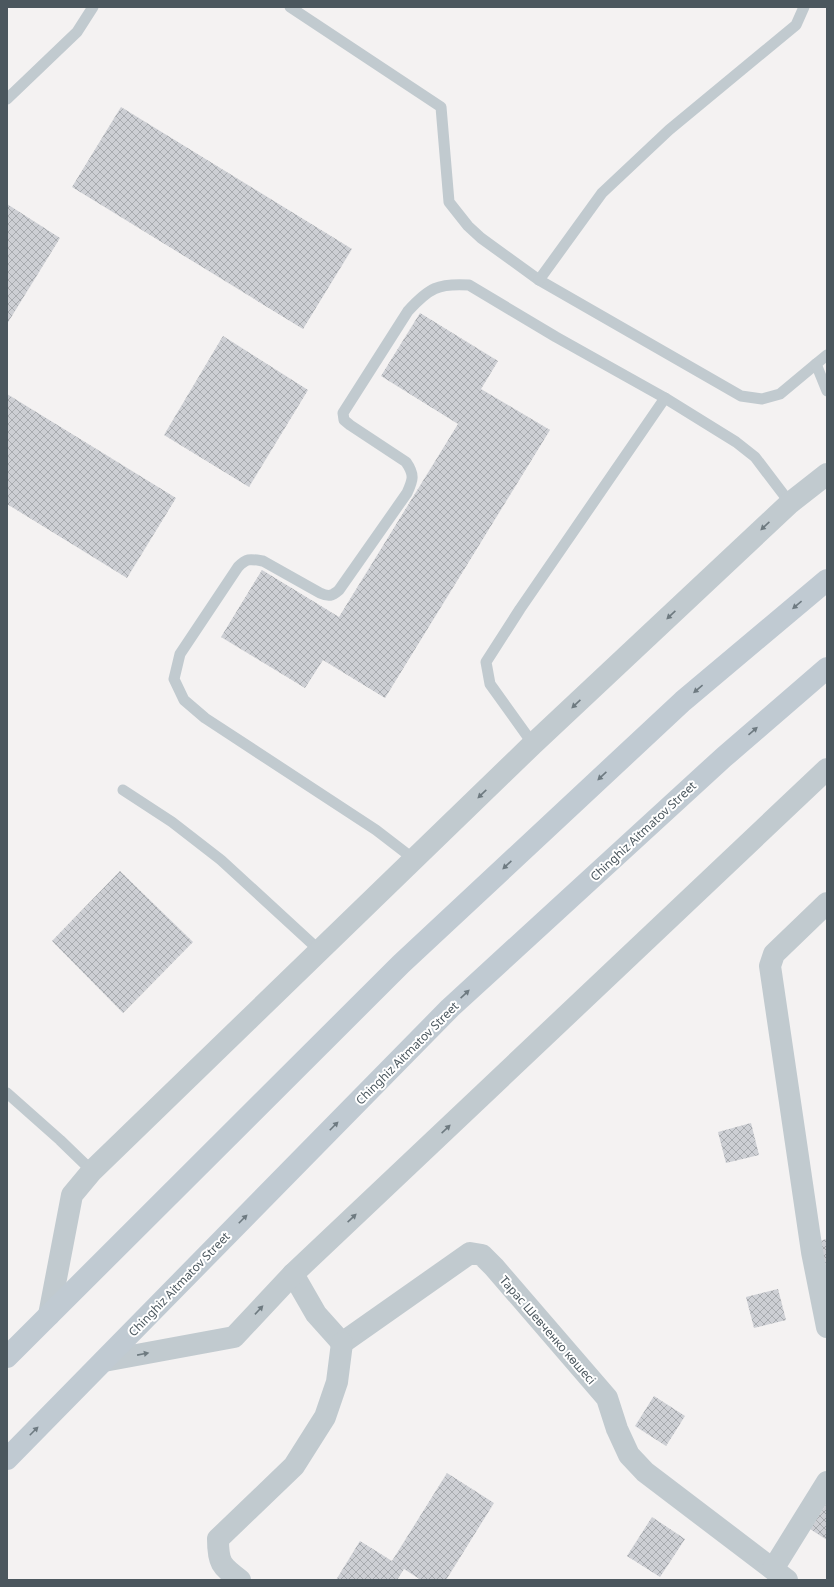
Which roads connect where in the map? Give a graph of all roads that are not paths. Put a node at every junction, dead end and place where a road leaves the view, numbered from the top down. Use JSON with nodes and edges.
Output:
{"nodes":[{"id":1,"x":93,"y":7,"type":"edge"},
{"id":2,"x":290,"y":7,"type":"edge"},
{"id":3,"x":804,"y":7,"type":"edge"},
{"id":4,"x":7,"y":100,"type":"edge"},
{"id":5,"x":539,"y":280,"type":"junction"},
{"id":6,"x":827,"y":355,"type":"edge"},
{"id":7,"x":816,"y":364,"type":"junction"},
{"id":8,"x":827,"y":391,"type":"edge"},
{"id":9,"x":665,"y":398,"type":"junction"},
{"id":10,"x":827,"y":474,"type":"edge"},
{"id":11,"x":790,"y":503,"type":"junction"},
{"id":12,"x":827,"y":580,"type":"edge"},
{"id":13,"x":827,"y":668,"type":"edge"},
{"id":14,"x":534,"y":744,"type":"junction"},
{"id":15,"x":827,"y":769,"type":"edge"},
{"id":16,"x":123,"y":790,"type":"dead end"},
{"id":17,"x":415,"y":860,"type":"junction"},
{"id":18,"x":827,"y":903,"type":"edge"},
{"id":19,"x":319,"y":950,"type":"junction"},
{"id":20,"x":7,"y":1093,"type":"edge"},
{"id":21,"x":92,"y":1171,"type":"junction"},
{"id":22,"x":292,"y":1274,"type":"junction"},
{"id":23,"x":49,"y":1315,"type":"junction"},
{"id":24,"x":827,"y":1327,"type":"edge"},
{"id":25,"x":342,"y":1343,"type":"junction"},
{"id":26,"x":7,"y":1357,"type":"edge"},
{"id":27,"x":104,"y":1361,"type":"junction"},
{"id":28,"x":7,"y":1459,"type":"edge"},
{"id":29,"x":827,"y":1482,"type":"edge"},
{"id":30,"x":780,"y":1574,"type":"edge"},
{"id":31,"x":240,"y":1580,"type":"edge"}],
"edges":[{"from":1,"to":4,"type":"lane"},
{"from":2,"to":5,"type":"lane"},
{"from":3,"to":5,"type":"lane"},
{"from":5,"to":7,"type":"lane"},
{"from":6,"to":7,"type":"lane"},
{"from":7,"to":8,"type":"lane"},
{"from":9,"to":11,"type":"lane"},
{"from":9,"to":14,"type":"lane"},
{"from":9,"to":17,"type":"lane"},
{"from":10,"to":11,"type":"street"},
{"from":11,"to":14,"type":"street","one_way":true},
{"from":12,"to":23,"type":"main road","one_way":true},
{"from":27,"to":13,"type":"main road","name":"Chinghiz Aitmatov Street","one_way":true},
{"from":14,"to":17,"type":"street","one_way":true},
{"from":22,"to":15,"type":"street","one_way":true},
{"from":16,"to":19,"type":"lane"},
{"from":17,"to":19,"type":"street"},
{"from":18,"to":24,"type":"street"},
{"from":19,"to":21,"type":"street"},
{"from":20,"to":21,"type":"lane"},
{"from":21,"to":23,"type":"street"},
{"from":22,"to":25,"type":"street"},
{"from":27,"to":22,"type":"street","one_way":true},
{"from":23,"to":26,"type":"main road"},
{"from":25,"to":30,"type":"street","name":"Тарас Шевченко көшесі"},
{"from":25,"to":31,"type":"street"},
{"from":28,"to":27,"type":"main road","name":"Chinghiz Aitmatov Street","one_way":true},
{"from":29,"to":30,"type":"street"}]}
